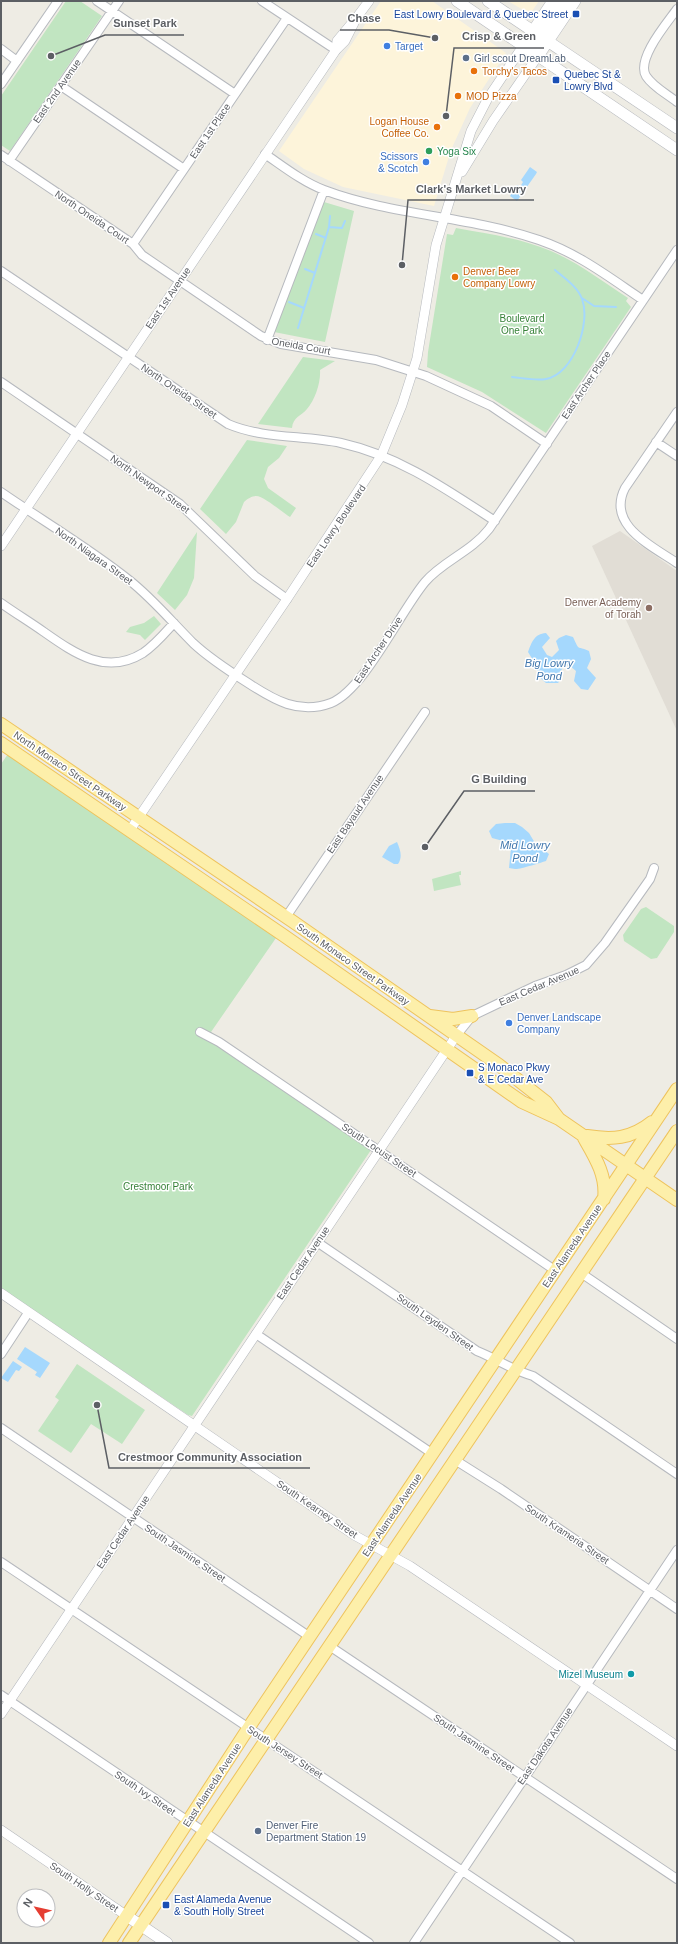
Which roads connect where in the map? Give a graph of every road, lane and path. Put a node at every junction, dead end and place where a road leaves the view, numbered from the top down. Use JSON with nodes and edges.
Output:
{"nodes":[{"id":1,"x":58,"y":1,"type":"edge"},
{"id":2,"x":97,"y":1,"type":"edge"},
{"id":3,"x":118,"y":1,"type":"edge"},
{"id":4,"x":262,"y":1,"type":"edge"},
{"id":5,"x":369,"y":1,"type":"edge"},
{"id":6,"x":457,"y":1,"type":"edge"},
{"id":7,"x":488,"y":1,"type":"edge"},
{"id":8,"x":553,"y":1,"type":"edge"},
{"id":9,"x":564,"y":1,"type":"edge"},
{"id":10,"x":575,"y":1,"type":"edge"},
{"id":11,"x":677,"y":9,"type":"edge"},
{"id":12,"x":112,"y":11,"type":"junction"},
{"id":13,"x":287,"y":18,"type":"junction"},
{"id":14,"x":540,"y":36,"type":"junction"},
{"id":15,"x":1,"y":50,"type":"edge"},
{"id":16,"x":336,"y":50,"type":"junction"},
{"id":17,"x":530,"y":51,"type":"junction"},
{"id":18,"x":17,"y":61,"type":"junction"},
{"id":19,"x":1,"y":84,"type":"edge"},
{"id":20,"x":60,"y":86,"type":"junction"},
{"id":21,"x":235,"y":94,"type":"junction"},
{"id":22,"x":677,"y":102,"type":"edge"},
{"id":23,"x":677,"y":128,"type":"edge"},
{"id":24,"x":677,"y":150,"type":"edge"},
{"id":25,"x":265,"y":154,"type":"junction"},
{"id":26,"x":1,"y":155,"type":"edge"},
{"id":27,"x":9,"y":161,"type":"junction"},
{"id":28,"x":184,"y":169,"type":"junction"},
{"id":29,"x":455,"y":183,"type":"junction"},
{"id":30,"x":324,"y":190,"type":"junction"},
{"id":31,"x":443,"y":218,"type":"junction"},
{"id":32,"x":132,"y":244,"type":"junction"},
{"id":33,"x":677,"y":250,"type":"edge"},
{"id":34,"x":1,"y":271,"type":"edge"},
{"id":35,"x":180,"y":281,"type":"junction"},
{"id":36,"x":643,"y":300,"type":"junction"},
{"id":37,"x":267,"y":340,"type":"junction"},
{"id":38,"x":128,"y":357,"type":"junction"},
{"id":39,"x":413,"y":371,"type":"junction"},
{"id":40,"x":1,"y":382,"type":"edge"},
{"id":41,"x":677,"y":412,"type":"edge"},
{"id":42,"x":77,"y":433,"type":"junction"},
{"id":43,"x":656,"y":442,"type":"junction"},
{"id":44,"x":547,"y":444,"type":"junction"},
{"id":45,"x":381,"y":456,"type":"junction"},
{"id":46,"x":677,"y":456,"type":"edge"},
{"id":47,"x":1,"y":492,"type":"edge"},
{"id":48,"x":26,"y":509,"type":"junction"},
{"id":49,"x":495,"y":521,"type":"junction"},
{"id":50,"x":1,"y":546,"type":"edge"},
{"id":51,"x":677,"y":564,"type":"edge"},
{"id":52,"x":288,"y":599,"type":"junction"},
{"id":53,"x":1,"y":603,"type":"edge"},
{"id":54,"x":174,"y":623,"type":"junction"},
{"id":55,"x":235,"y":675,"type":"junction"},
{"id":56,"x":425,"y":712,"type":"dead end"},
{"id":57,"x":1,"y":724,"type":"edge"},
{"id":58,"x":1,"y":743,"type":"edge"},
{"id":59,"x":140,"y":817,"type":"junction"},
{"id":60,"x":130,"y":830,"type":"junction"},
{"id":61,"x":654,"y":868,"type":"dead end"},
{"id":62,"x":225,"y":895,"type":"junction"},
{"id":63,"x":286,"y":917,"type":"junction"},
{"id":64,"x":283,"y":934,"type":"junction"},
{"id":65,"x":337,"y":952,"type":"junction"},
{"id":66,"x":428,"y":1016,"type":"junction"},
{"id":67,"x":472,"y":1016,"type":"junction"},
{"id":68,"x":200,"y":1032,"type":"dead end"},
{"id":69,"x":456,"y":1036,"type":"junction"},
{"id":70,"x":447,"y":1050,"type":"junction"},
{"id":71,"x":677,"y":1089,"type":"edge"},
{"id":72,"x":660,"y":1115,"type":"junction"},
{"id":73,"x":559,"y":1119,"type":"junction"},
{"id":74,"x":677,"y":1131,"type":"edge"},
{"id":75,"x":582,"y":1135,"type":"junction"},
{"id":76,"x":379,"y":1150,"type":"junction"},
{"id":77,"x":626,"y":1166,"type":"junction"},
{"id":78,"x":645,"y":1179,"type":"junction"},
{"id":79,"x":604,"y":1199,"type":"junction"},
{"id":80,"x":677,"y":1200,"type":"edge"},
{"id":81,"x":317,"y":1242,"type":"junction"},
{"id":82,"x":556,"y":1271,"type":"junction"},
{"id":83,"x":580,"y":1273,"type":"junction"},
{"id":84,"x":1,"y":1293,"type":"edge"},
{"id":85,"x":28,"y":1313,"type":"junction"},
{"id":86,"x":256,"y":1334,"type":"junction"},
{"id":87,"x":677,"y":1338,"type":"edge"},
{"id":88,"x":1,"y":1354,"type":"edge"},
{"id":89,"x":496,"y":1359,"type":"junction"},
{"id":90,"x":515,"y":1371,"type":"junction"},
{"id":91,"x":194,"y":1426,"type":"junction"},
{"id":92,"x":1,"y":1428,"type":"edge"},
{"id":93,"x":433,"y":1454,"type":"junction"},
{"id":94,"x":455,"y":1460,"type":"junction"},
{"id":95,"x":677,"y":1474,"type":"edge"},
{"id":96,"x":132,"y":1517,"type":"junction"},
{"id":97,"x":372,"y":1544,"type":"junction"},
{"id":98,"x":677,"y":1550,"type":"edge"},
{"id":99,"x":391,"y":1556,"type":"junction"},
{"id":100,"x":1,"y":1562,"type":"edge"},
{"id":101,"x":650,"y":1591,"type":"junction"},
{"id":102,"x":71,"y":1609,"type":"junction"},
{"id":103,"x":677,"y":1609,"type":"edge"},
{"id":104,"x":310,"y":1637,"type":"junction"},
{"id":105,"x":331,"y":1646,"type":"junction"},
{"id":106,"x":586,"y":1685,"type":"junction"},
{"id":107,"x":1,"y":1695,"type":"edge"},
{"id":108,"x":10,"y":1701,"type":"junction"},
{"id":109,"x":1,"y":1714,"type":"edge"},
{"id":110,"x":248,"y":1729,"type":"junction"},
{"id":111,"x":267,"y":1740,"type":"junction"},
{"id":112,"x":677,"y":1746,"type":"edge"},
{"id":113,"x":525,"y":1777,"type":"junction"},
{"id":114,"x":188,"y":1822,"type":"junction"},
{"id":115,"x":1,"y":1830,"type":"edge"},
{"id":116,"x":204,"y":1833,"type":"junction"},
{"id":117,"x":462,"y":1871,"type":"junction"},
{"id":118,"x":677,"y":1879,"type":"edge"},
{"id":119,"x":127,"y":1916,"type":"junction"},
{"id":120,"x":141,"y":1925,"type":"junction"},
{"id":121,"x":109,"y":1943,"type":"edge"},
{"id":122,"x":129,"y":1943,"type":"edge"},
{"id":123,"x":167,"y":1943,"type":"edge"},
{"id":124,"x":369,"y":1943,"type":"edge"},
{"id":125,"x":414,"y":1943,"type":"edge"},
{"id":126,"x":570,"y":1943,"type":"edge"}],
"edges":[{"from":1,"to":18,"type":"street"},
{"from":2,"to":12,"type":"street"},
{"from":3,"to":12,"type":"street","name":"East 2nd Avenue"},
{"from":4,"to":13,"type":"street"},
{"from":5,"to":16,"type":"street","name":"East 1st Avenue"},
{"from":6,"to":17,"type":"main road"},
{"from":7,"to":14,"type":"main road"},
{"from":8,"to":14,"type":"main road","name":"East Lowry Boulevard"},
{"from":9,"to":14,"type":"main road"},
{"from":10,"to":14,"type":"main road","name":"East Lowry Boulevard"},
{"from":11,"to":22,"type":"street"},
{"from":12,"to":20,"type":"street","name":"East 2nd Avenue"},
{"from":12,"to":21,"type":"street"},
{"from":13,"to":16,"type":"street"},
{"from":13,"to":21,"type":"street","name":"East 1st Place"},
{"from":14,"to":17,"type":"main road","name":"East Lowry Boulevard"},
{"from":14,"to":17,"type":"main road","name":"East Lowry Boulevard"},
{"from":14,"to":23,"type":"main road"},
{"from":15,"to":18,"type":"street"},
{"from":16,"to":25,"type":"street","name":"East 1st Avenue"},
{"from":17,"to":24,"type":"main road"},
{"from":17,"to":29,"type":"street","name":"East Lowry Boulevard"},
{"from":17,"to":29,"type":"street","name":"East Lowry Boulevard"},
{"from":18,"to":19,"type":"street"},
{"from":20,"to":27,"type":"street","name":"East 2nd Avenue"},
{"from":20,"to":28,"type":"street"},
{"from":21,"to":28,"type":"street","name":"East 1st Place"},
{"from":25,"to":30,"type":"street"},
{"from":25,"to":35,"type":"street","name":"East 1st Avenue"},
{"from":26,"to":27,"type":"street","name":"North Oneida Court"},
{"from":27,"to":32,"type":"street","name":"North Oneida Court"},
{"from":28,"to":32,"type":"street","name":"East 1st Place"},
{"from":29,"to":31,"type":"street","name":"East Lowry Boulevard"},
{"from":30,"to":31,"type":"street"},
{"from":30,"to":37,"type":"street"},
{"from":31,"to":36,"type":"street"},
{"from":31,"to":39,"type":"street","name":"East Lowry Boulevard"},
{"from":32,"to":35,"type":"street","name":"North Oneida Court"},
{"from":33,"to":36,"type":"street","name":"East Archer Place"},
{"from":34,"to":38,"type":"street","name":"North Oneida Street"},
{"from":35,"to":37,"type":"street","name":"Oneida Court"},
{"from":35,"to":38,"type":"street","name":"East 1st Avenue"},
{"from":36,"to":44,"type":"street","name":"East Archer Place"},
{"from":37,"to":39,"type":"street","name":"Oneida Court"},
{"from":38,"to":42,"type":"street","name":"East 1st Avenue"},
{"from":38,"to":45,"type":"street","name":"North Oneida Street"},
{"from":39,"to":44,"type":"street","name":"Oneida Court"},
{"from":39,"to":45,"type":"street","name":"East Lowry Boulevard"},
{"from":40,"to":42,"type":"street","name":"North Newport Street"},
{"from":41,"to":43,"type":"street"},
{"from":42,"to":48,"type":"street","name":"East 1st Avenue"},
{"from":42,"to":52,"type":"street","name":"North Newport Street"},
{"from":43,"to":46,"type":"street"},
{"from":43,"to":51,"type":"street"},
{"from":44,"to":49,"type":"street","name":"East Archer Place"},
{"from":45,"to":49,"type":"street","name":"North Oneida Street"},
{"from":45,"to":52,"type":"street","name":"East Lowry Boulevard"},
{"from":47,"to":48,"type":"street","name":"North Niagara Street"},
{"from":48,"to":50,"type":"street","name":"East 1st Avenue"},
{"from":48,"to":54,"type":"street","name":"North Niagara Street"},
{"from":49,"to":55,"type":"street","name":"East Archer Drive"},
{"from":52,"to":55,"type":"street","name":"East Lowry Boulevard"},
{"from":53,"to":54,"type":"street"},
{"from":54,"to":55,"type":"street","name":"North Niagara Street"},
{"from":55,"to":59,"type":"street","name":"East Lowry Boulevard"},
{"from":56,"to":63,"type":"street","name":"East Bayaud Avenue"},
{"from":57,"to":59,"type":"main road","name":"North Monaco Street Parkway"},
{"from":58,"to":60,"type":"main road","name":"North Monaco Street Parkway"},
{"from":59,"to":60,"type":"street","name":"East Lowry Boulevard"},
{"from":59,"to":63,"type":"main road","name":"South Monaco Street Parkway"},
{"from":60,"to":62,"type":"main road","name":"South Monaco Street Parkway"},
{"from":61,"to":67,"type":"street","name":"East Cedar Avenue"},
{"from":62,"to":63,"type":"main road"},
{"from":62,"to":64,"type":"main road","name":"South Monaco Street Parkway"},
{"from":63,"to":65,"type":"main road","name":"South Monaco Street Parkway"},
{"from":64,"to":65,"type":"main road"},
{"from":64,"to":70,"type":"main road","name":"South Monaco Street Parkway"},
{"from":65,"to":66,"type":"main road","name":"South Monaco Street Parkway"},
{"from":66,"to":67,"type":"main road"},
{"from":66,"to":69,"type":"main road","name":"South Monaco Street Parkway"},
{"from":67,"to":69,"type":"street","name":"East Cedar Avenue"},
{"from":68,"to":76,"type":"street","name":"South Locust Street"},
{"from":69,"to":70,"type":"street","name":"East Cedar Avenue"},
{"from":69,"to":73,"type":"main road","name":"South Monaco Street Parkway"},
{"from":70,"to":73,"type":"main road","name":"South Monaco Street Parkway"},
{"from":70,"to":76,"type":"street","name":"East Cedar Avenue"},
{"from":71,"to":72,"type":"main road","name":"East Alameda Avenue"},
{"from":72,"to":75,"type":"main road"},
{"from":72,"to":77,"type":"main road","name":"East Alameda Avenue"},
{"from":73,"to":75,"type":"main road","name":"South Monaco Street Parkway"},
{"from":74,"to":78,"type":"main road","name":"East Alameda Avenue"},
{"from":75,"to":77,"type":"main road","name":"South Monaco Street Parkway"},
{"from":75,"to":79,"type":"main road"},
{"from":76,"to":81,"type":"street","name":"East Cedar Avenue"},
{"from":76,"to":82,"type":"street","name":"South Locust Street"},
{"from":77,"to":78,"type":"main road","name":"South Monaco Street Parkway"},
{"from":77,"to":79,"type":"main road","name":"East Alameda Avenue"},
{"from":78,"to":80,"type":"main road","name":"South Monaco Street Parkway"},
{"from":78,"to":83,"type":"main road","name":"East Alameda Avenue"},
{"from":79,"to":82,"type":"main road","name":"East Alameda Avenue"},
{"from":81,"to":86,"type":"street","name":"East Cedar Avenue"},
{"from":81,"to":89,"type":"street","name":"South Leyden Street"},
{"from":82,"to":89,"type":"main road","name":"East Alameda Avenue"},
{"from":83,"to":87,"type":"street"},
{"from":83,"to":90,"type":"main road","name":"East Alameda Avenue"},
{"from":84,"to":85,"type":"street","name":"South Kearney Street"},
{"from":85,"to":88,"type":"street"},
{"from":85,"to":91,"type":"street","name":"South Kearney Street"},
{"from":86,"to":91,"type":"street","name":"East Cedar Avenue"},
{"from":86,"to":93,"type":"street"},
{"from":89,"to":90,"type":"street","name":"South Leyden Street"},
{"from":89,"to":93,"type":"main road","name":"East Alameda Avenue"},
{"from":90,"to":94,"type":"main road","name":"East Alameda Avenue"},
{"from":90,"to":95,"type":"street","name":"South Leyden Street"},
{"from":91,"to":96,"type":"street","name":"East Cedar Avenue"},
{"from":91,"to":97,"type":"street","name":"South Kearney Street"},
{"from":92,"to":96,"type":"street","name":"South Jasmine Street"},
{"from":93,"to":97,"type":"main road","name":"East Alameda Avenue"},
{"from":94,"to":99,"type":"main road","name":"East Alameda Avenue"},
{"from":94,"to":101,"type":"street","name":"South Krameria Street"},
{"from":96,"to":102,"type":"street","name":"East Cedar Avenue"},
{"from":96,"to":104,"type":"street","name":"South Jasmine Street"},
{"from":97,"to":99,"type":"street","name":"South Kearney Street"},
{"from":97,"to":104,"type":"main road","name":"East Alameda Avenue"},
{"from":98,"to":101,"type":"street","name":"East Dakota Avenue"},
{"from":99,"to":105,"type":"main road","name":"East Alameda Avenue"},
{"from":99,"to":106,"type":"street","name":"South Kearney Street"},
{"from":100,"to":102,"type":"street","name":"South Jersey Street"},
{"from":101,"to":103,"type":"street","name":"South Krameria Street"},
{"from":101,"to":106,"type":"street","name":"East Dakota Avenue"},
{"from":102,"to":108,"type":"street","name":"East Cedar Avenue"},
{"from":102,"to":110,"type":"street","name":"South Jersey Street"},
{"from":104,"to":110,"type":"main road","name":"East Alameda Avenue"},
{"from":105,"to":111,"type":"main road","name":"East Alameda Avenue"},
{"from":105,"to":113,"type":"street","name":"South Jasmine Street"},
{"from":106,"to":112,"type":"street","name":"South Kearney Street"},
{"from":106,"to":113,"type":"street","name":"East Dakota Avenue"},
{"from":107,"to":108,"type":"street","name":"South Ivy Street"},
{"from":108,"to":109,"type":"street","name":"East Cedar Avenue"},
{"from":108,"to":114,"type":"street","name":"South Ivy Street"},
{"from":110,"to":111,"type":"street","name":"South Jersey Street"},
{"from":110,"to":114,"type":"main road","name":"East Alameda Avenue"},
{"from":111,"to":116,"type":"main road","name":"East Alameda Avenue"},
{"from":111,"to":117,"type":"street","name":"South Jersey Street"},
{"from":113,"to":117,"type":"street","name":"East Dakota Avenue"},
{"from":113,"to":118,"type":"street","name":"South Jasmine Street"},
{"from":114,"to":116,"type":"street","name":"South Ivy Street"},
{"from":114,"to":119,"type":"main road","name":"East Alameda Avenue"},
{"from":115,"to":119,"type":"street","name":"South Holly Street"},
{"from":116,"to":120,"type":"main road","name":"East Alameda Avenue"},
{"from":116,"to":124,"type":"street","name":"South Ivy Street"},
{"from":117,"to":125,"type":"street","name":"East Dakota Avenue"},
{"from":117,"to":126,"type":"street","name":"South Jersey Street"},
{"from":119,"to":120,"type":"main road","name":"South Holly Street"},
{"from":119,"to":121,"type":"main road","name":"East Alameda Avenue"},
{"from":120,"to":122,"type":"main road","name":"East Alameda Avenue"},
{"from":120,"to":123,"type":"main road","name":"South Holly Street"}]}
